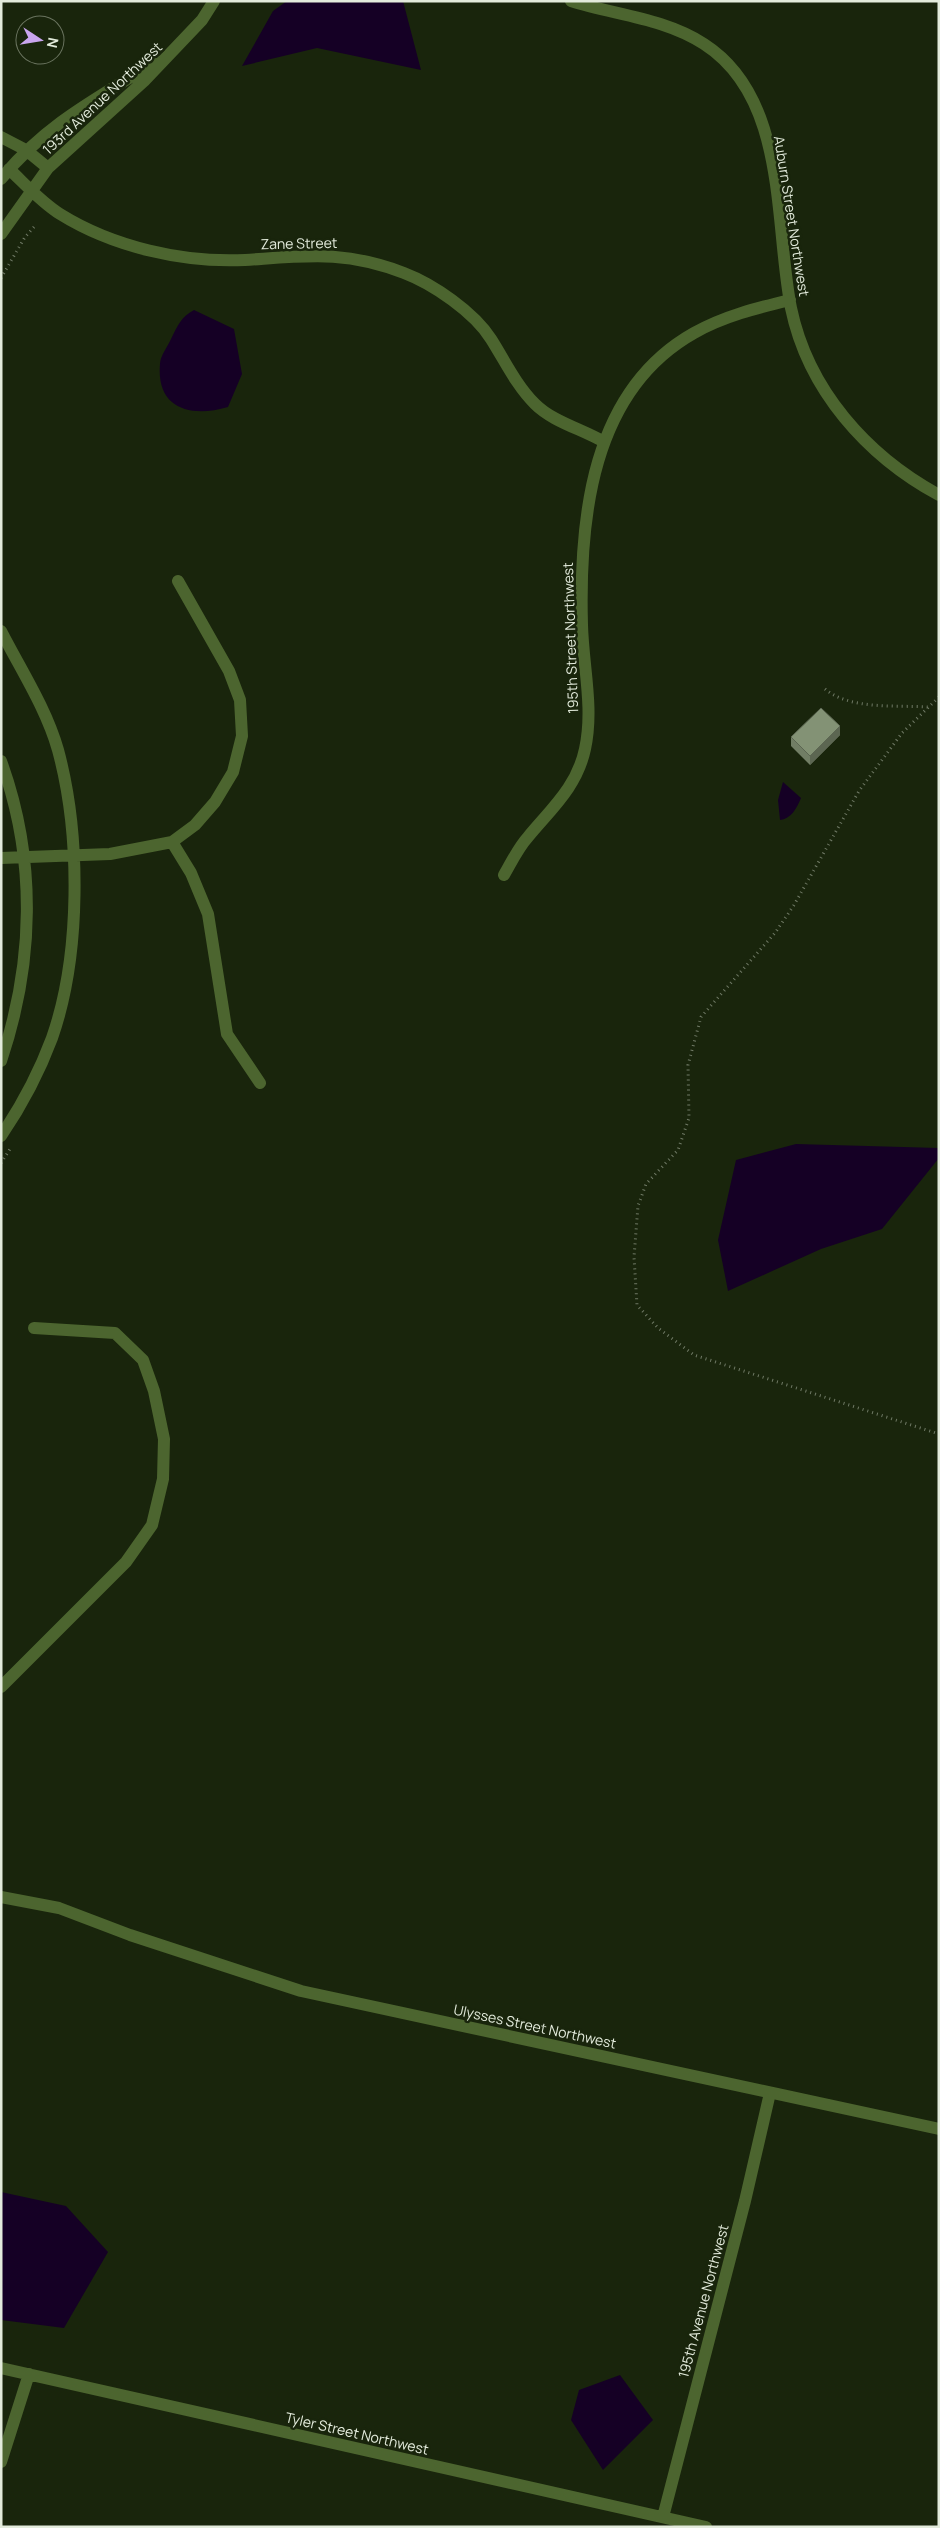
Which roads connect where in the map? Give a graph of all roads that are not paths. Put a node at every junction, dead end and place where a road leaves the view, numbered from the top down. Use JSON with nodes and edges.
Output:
{"nodes":[{"id":1,"x":214,"y":1,"type":"edge"},
{"id":2,"x":571,"y":1,"type":"edge"},
{"id":3,"x":176,"y":49,"type":"junction"},
{"id":4,"x":1,"y":137,"type":"edge"},
{"id":5,"x":26,"y":150,"type":"junction"},
{"id":6,"x":48,"y":168,"type":"junction"},
{"id":7,"x":5,"y":174,"type":"edge"},
{"id":8,"x":32,"y":190,"type":"junction"},
{"id":9,"x":3,"y":228,"type":"edge"},
{"id":10,"x":790,"y":300,"type":"junction"},
{"id":11,"x":604,"y":442,"type":"junction"},
{"id":12,"x":939,"y":495,"type":"edge"},
{"id":13,"x":178,"y":581,"type":"dead end"},
{"id":14,"x":1,"y":630,"type":"edge"},
{"id":15,"x":1,"y":762,"type":"edge"},
{"id":16,"x":172,"y":842,"type":"junction"},
{"id":17,"x":74,"y":857,"type":"junction"},
{"id":18,"x":1,"y":858,"type":"edge"},
{"id":19,"x":24,"y":858,"type":"junction"},
{"id":20,"x":504,"y":875,"type":"dead end"},
{"id":21,"x":1,"y":1061,"type":"edge"},
{"id":22,"x":260,"y":1083,"type":"dead end"},
{"id":23,"x":1,"y":1136,"type":"edge"},
{"id":24,"x":34,"y":1328,"type":"dead end"},
{"id":25,"x":1,"y":1687,"type":"edge"},
{"id":26,"x":1,"y":1897,"type":"edge"},
{"id":27,"x":770,"y":2092,"type":"junction"},
{"id":28,"x":939,"y":2129,"type":"edge"},
{"id":29,"x":1,"y":2368,"type":"edge"},
{"id":30,"x":29,"y":2374,"type":"junction"},
{"id":31,"x":1,"y":2462,"type":"edge"},
{"id":32,"x":663,"y":2517,"type":"junction"},
{"id":33,"x":706,"y":2527,"type":"edge"}],
"edges":[{"from":1,"to":3,"type":"street","name":"193rd Avenue Northwest"},
{"from":2,"to":10,"type":"street","name":"Auburn Street Northwest"},
{"from":3,"to":5,"type":"street","name":"193rd Avenue Northwest"},
{"from":3,"to":6,"type":"street","name":"193rd Avenue Northwest"},
{"from":4,"to":5,"type":"street","name":"193rd Avenue Northwest"},
{"from":5,"to":6,"type":"street","name":"193rd Avenue Northwest"},
{"from":5,"to":7,"type":"street","name":"193rd Avenue Northwest"},
{"from":6,"to":8,"type":"street","name":"193rd Avenue Northwest"},
{"from":7,"to":8,"type":"street","name":"Zane Street"},
{"from":8,"to":9,"type":"street","name":"193rd Avenue Northwest"},
{"from":8,"to":11,"type":"street","name":"Zane Street"},
{"from":10,"to":11,"type":"street","name":"195th Street Northwest"},
{"from":10,"to":12,"type":"street","name":"Auburn Street Northwest"},
{"from":11,"to":20,"type":"street","name":"195th Street Northwest"},
{"from":13,"to":16,"type":"street"},
{"from":14,"to":17,"type":"street"},
{"from":15,"to":19,"type":"street"},
{"from":16,"to":17,"type":"street"},
{"from":16,"to":22,"type":"street"},
{"from":17,"to":19,"type":"street"},
{"from":17,"to":23,"type":"street"},
{"from":18,"to":19,"type":"street"},
{"from":19,"to":21,"type":"street"},
{"from":24,"to":25,"type":"street"},
{"from":26,"to":27,"type":"street","name":"Ulysses Street Northwest"},
{"from":27,"to":28,"type":"street","name":"Ulysses Street Northwest"},
{"from":27,"to":32,"type":"street","name":"195th Avenue Northwest"},
{"from":29,"to":30,"type":"street","name":"Tyler Street Northwest"},
{"from":30,"to":31,"type":"street"},
{"from":30,"to":32,"type":"street","name":"Tyler Street Northwest"},
{"from":32,"to":33,"type":"street","name":"Tyler Street Northwest"}]}
